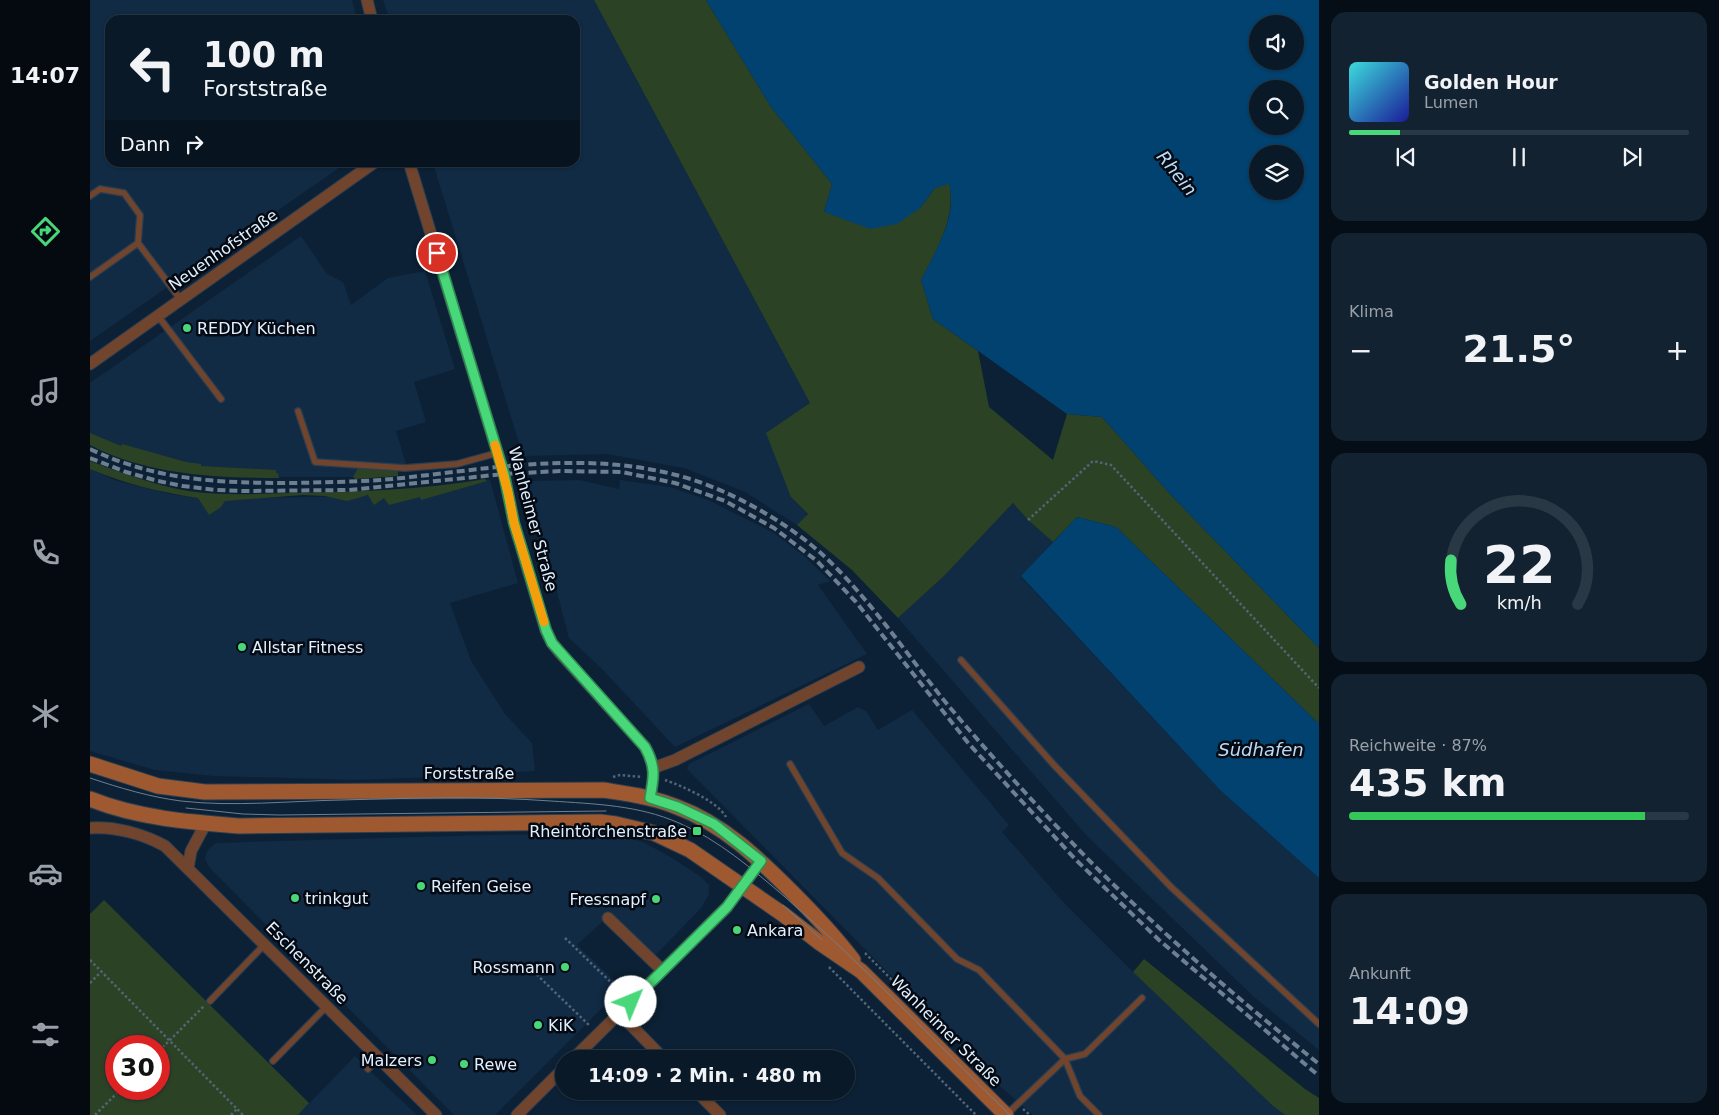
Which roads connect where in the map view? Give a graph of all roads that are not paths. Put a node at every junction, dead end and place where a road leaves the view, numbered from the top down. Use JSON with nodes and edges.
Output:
{"nodes":[{"id":1,"x":367,"y":0,"type":"edge"},
{"id":2,"x":371,"y":15,"type":"edge"},
{"id":3,"x":368,"y":167,"type":"edge"},
{"id":4,"x":411,"y":167,"type":"edge"},
{"id":5,"x":90,"y":196,"type":"edge"},
{"id":6,"x":138,"y":243,"type":"junction"},
{"id":7,"x":90,"y":277,"type":"edge"},
{"id":8,"x":180,"y":300,"type":"junction"},
{"id":9,"x":158,"y":316,"type":"junction"},
{"id":10,"x":90,"y":364,"type":"edge"},
{"id":11,"x":221,"y":399,"type":"dead end"},
{"id":12,"x":298,"y":411,"type":"dead end"},
{"id":13,"x":497,"y":453,"type":"junction"},
{"id":14,"x":961,"y":660,"type":"dead end"},
{"id":15,"x":859,"y":666,"type":"dead end"},
{"id":16,"x":90,"y":764,"type":"edge"},
{"id":17,"x":790,"y":764,"type":"dead end"},
{"id":18,"x":654,"y":773,"type":"junction"},
{"id":19,"x":650,"y":798,"type":"junction"},
{"id":20,"x":90,"y":799,"type":"edge"},
{"id":21,"x":206,"y":823,"type":"junction"},
{"id":22,"x":90,"y":828,"type":"edge"},
{"id":23,"x":761,"y":861,"type":"junction"},
{"id":24,"x":188,"y":868,"type":"junction"},
{"id":25,"x":742,"y":886,"type":"junction"},
{"id":26,"x":608,"y":918,"type":"dead end"},
{"id":27,"x":265,"y":944,"type":"junction"},
{"id":28,"x":662,"y":970,"type":"junction"},
{"id":29,"x":861,"y":971,"type":"junction"},
{"id":30,"x":1142,"y":998,"type":"dead end"},
{"id":31,"x":210,"y":1001,"type":"road end"},
{"id":32,"x":327,"y":1006,"type":"junction"},
{"id":33,"x":619,"y":1013,"type":"junction"},
{"id":34,"x":1319,"y":1024,"type":"edge"},
{"id":35,"x":582,"y":1050,"type":"edge"},
{"id":36,"x":655,"y":1050,"type":"edge"},
{"id":37,"x":379,"y":1058,"type":"junction"},
{"id":38,"x":1065,"y":1060,"type":"junction"},
{"id":39,"x":273,"y":1061,"type":"dead end"},
{"id":40,"x":368,"y":1069,"type":"dead end"},
{"id":41,"x":555,"y":1077,"type":"edge"},
{"id":42,"x":705,"y":1100,"type":"edge"},
{"id":43,"x":436,"y":1115,"type":"edge"},
{"id":44,"x":517,"y":1115,"type":"edge"},
{"id":45,"x":720,"y":1115,"type":"edge"},
{"id":46,"x":1006,"y":1115,"type":"edge"},
{"id":47,"x":1099,"y":1115,"type":"edge"}],
"edges":[{"from":1,"to":2,"type":"street"},
{"from":3,"to":8,"type":"street","name":"Neuenhofstraße"},
{"from":4,"to":13,"type":"street","name":"Wanheimer Straße"},
{"from":5,"to":6,"type":"lane"},
{"from":6,"to":7,"type":"lane"},
{"from":6,"to":8,"type":"lane"},
{"from":8,"to":9,"type":"street","name":"Neuenhofstraße"},
{"from":9,"to":10,"type":"street","name":"Neuenhofstraße"},
{"from":9,"to":11,"type":"lane"},
{"from":12,"to":13,"type":"lane"},
{"from":13,"to":18,"type":"street","name":"Wanheimer Straße"},
{"from":14,"to":34,"type":"lane"},
{"from":15,"to":18,"type":"street"},
{"from":16,"to":19,"type":"street","name":"Forststraße"},
{"from":17,"to":38,"type":"lane"},
{"from":18,"to":19,"type":"street"},
{"from":19,"to":23,"type":"street","name":"Forststraße"},
{"from":20,"to":21,"type":"street"},
{"from":21,"to":24,"type":"street"},
{"from":21,"to":25,"type":"street"},
{"from":22,"to":24,"type":"street"},
{"from":23,"to":25,"type":"street"},
{"from":23,"to":29,"type":"street","name":"Wanheimer Straße"},
{"from":24,"to":27,"type":"street","name":"Eschenstraße"},
{"from":25,"to":28,"type":"street"},
{"from":25,"to":29,"type":"street","name":"Wanheimer Straße"},
{"from":26,"to":28,"type":"street"},
{"from":27,"to":31,"type":"lane"},
{"from":27,"to":32,"type":"street","name":"Eschenstraße"},
{"from":28,"to":33,"type":"street"},
{"from":29,"to":46,"type":"street","name":"Wanheimer Straße"},
{"from":30,"to":38,"type":"lane"},
{"from":32,"to":37,"type":"street","name":"Eschenstraße"},
{"from":32,"to":39,"type":"lane"},
{"from":33,"to":35,"type":"street"},
{"from":33,"to":36,"type":"street"},
{"from":37,"to":40,"type":"lane"},
{"from":37,"to":43,"type":"street","name":"Eschenstraße"},
{"from":38,"to":46,"type":"lane"},
{"from":38,"to":47,"type":"lane"},
{"from":41,"to":44,"type":"street"},
{"from":42,"to":45,"type":"street"}]}
